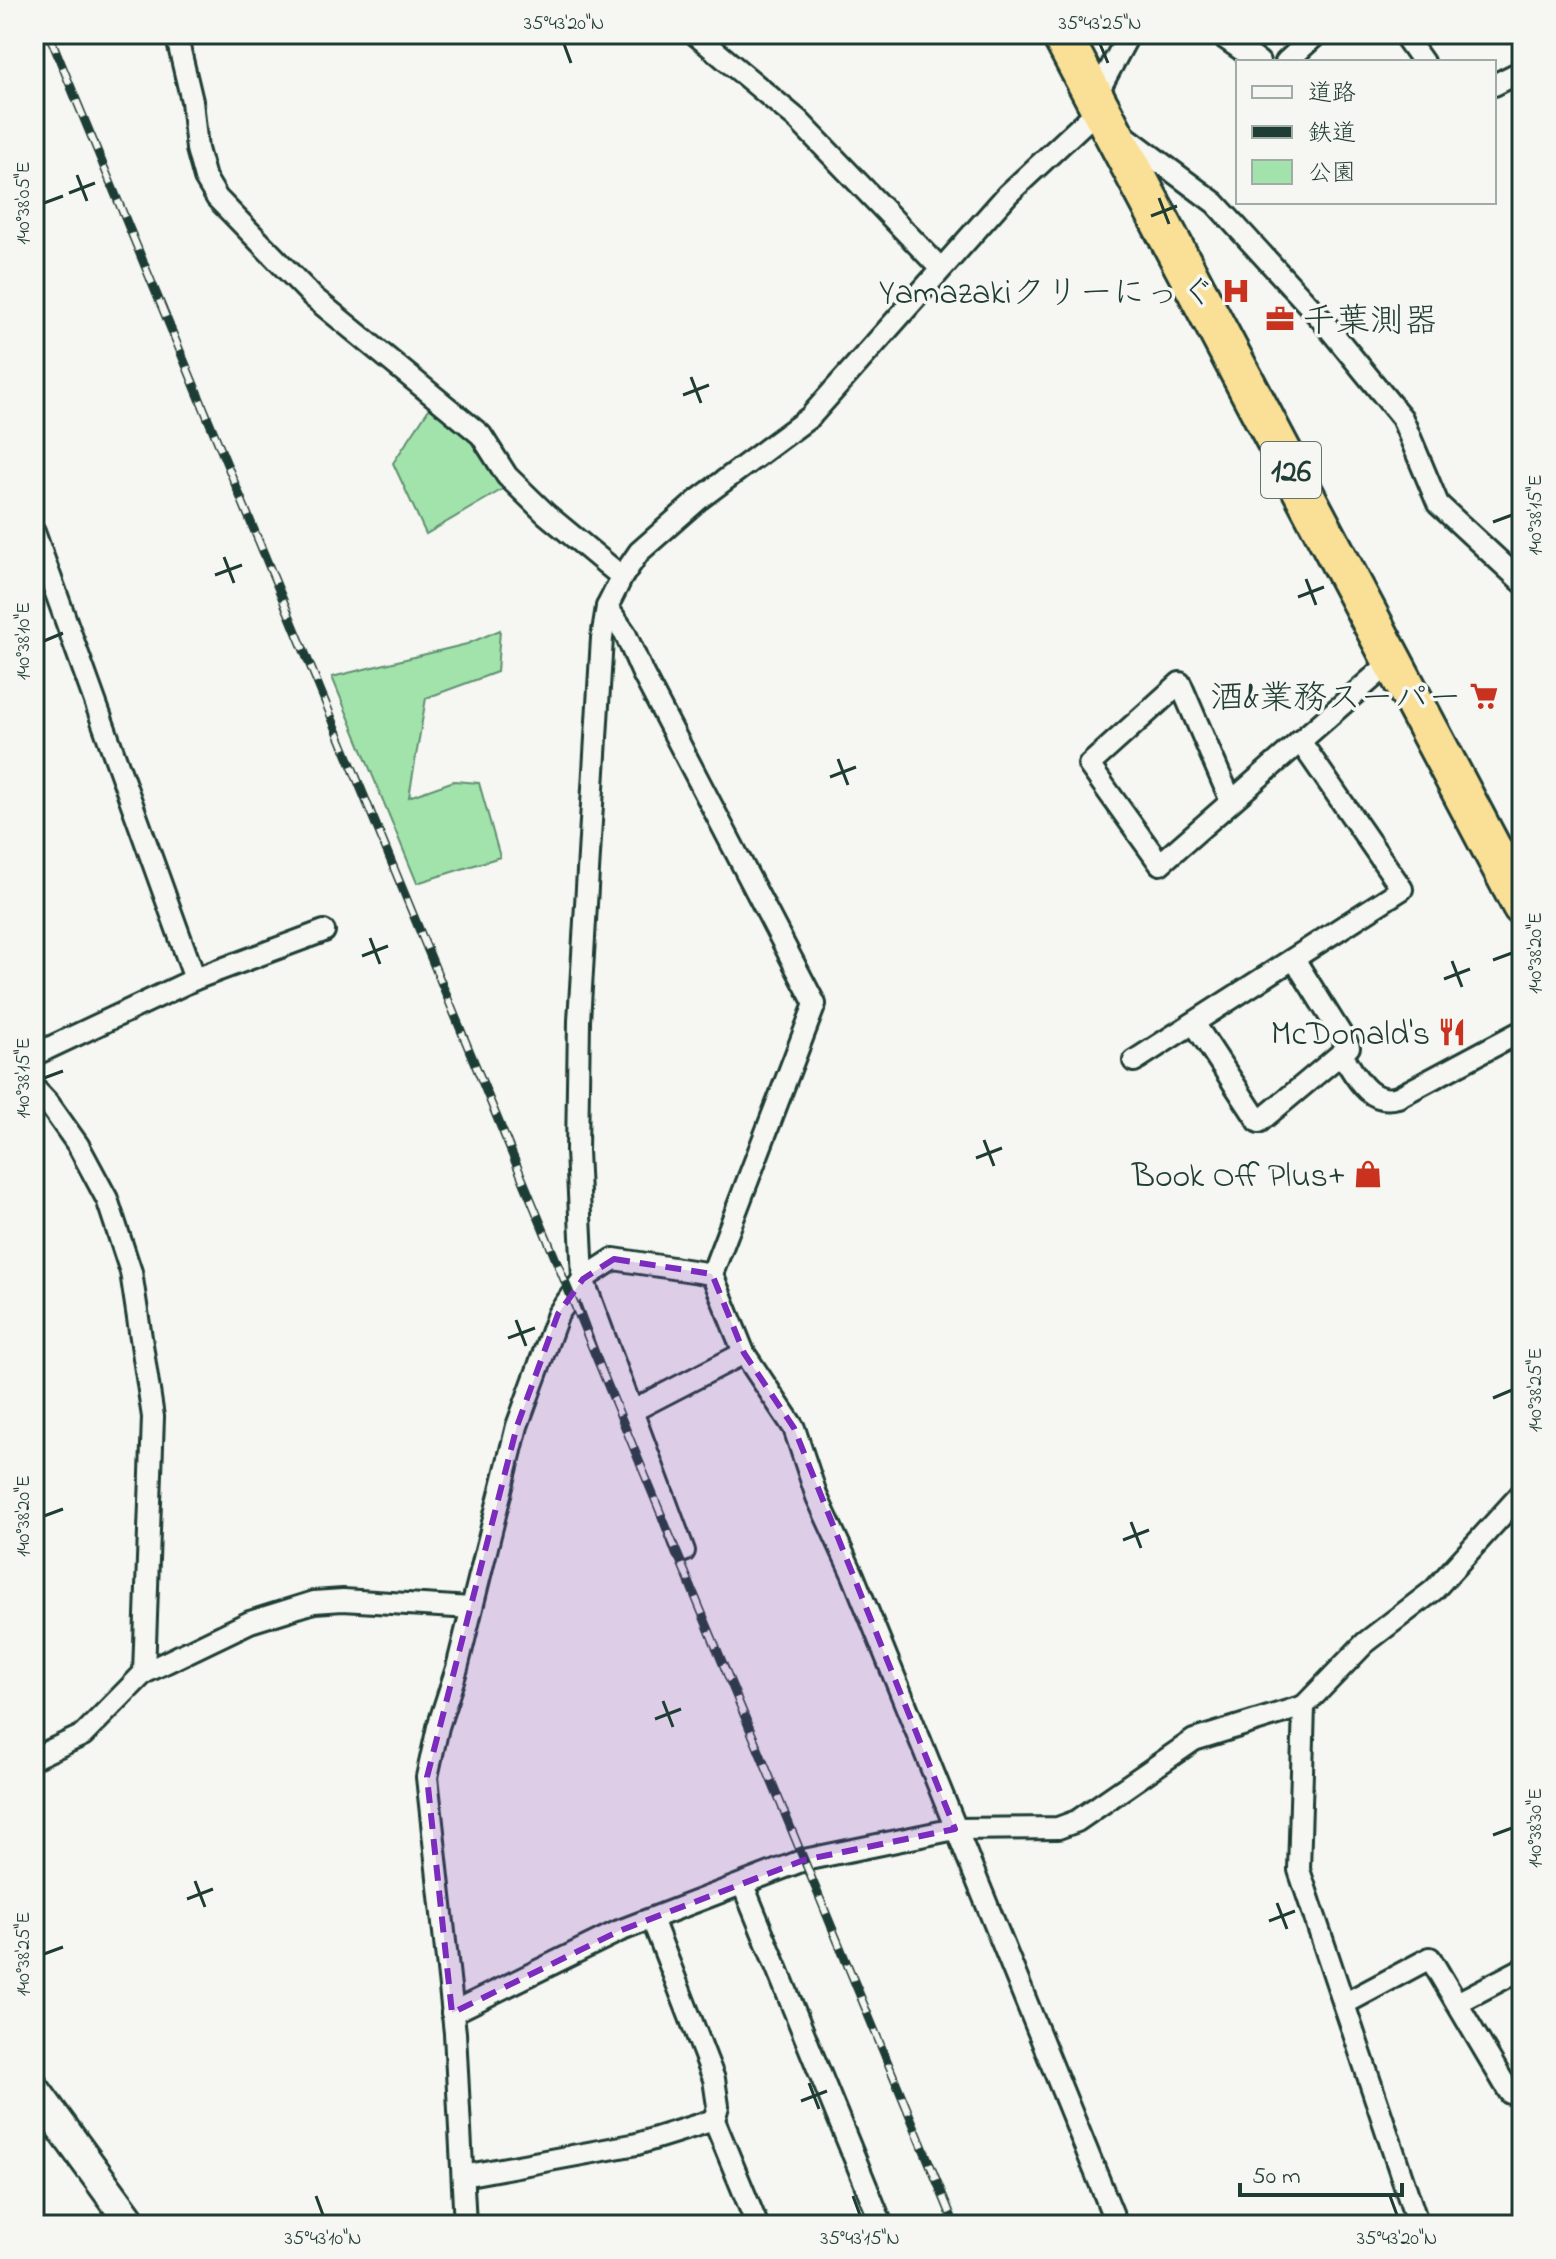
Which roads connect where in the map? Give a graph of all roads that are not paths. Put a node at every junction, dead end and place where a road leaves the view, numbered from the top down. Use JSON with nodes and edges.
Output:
{"nodes":[{"id":1,"x":176,"y":34,"type":"edge"},
{"id":2,"x":695,"y":34,"type":"edge"},
{"id":3,"x":1061,"y":34,"type":"edge"},
{"id":4,"x":1129,"y":34,"type":"edge"},
{"id":5,"x":1219,"y":34,"type":"edge"},
{"id":6,"x":1317,"y":34,"type":"edge"},
{"id":7,"x":1403,"y":34,"type":"edge"},
{"id":8,"x":1256,"y":60,"type":"edge"},
{"id":9,"x":1288,"y":60,"type":"edge"},
{"id":10,"x":1422,"y":60,"type":"edge"},
{"id":11,"x":1522,"y":71,"type":"edge"},
{"id":12,"x":1496,"y":84,"type":"edge"},
{"id":13,"x":1102,"y":111,"type":"junction"},
{"id":14,"x":940,"y":268,"type":"junction"},
{"id":15,"x":34,"y":532,"type":"edge"},
{"id":16,"x":622,"y":577,"type":"junction"},
{"id":17,"x":1522,"y":582,"type":"edge"},
{"id":18,"x":607,"y":607,"type":"junction"},
{"id":19,"x":1392,"y":661,"type":"junction"},
{"id":20,"x":1300,"y":741,"type":"junction"},
{"id":21,"x":1231,"y":801,"type":"junction"},
{"id":22,"x":1522,"y":906,"type":"edge"},
{"id":23,"x":324,"y":931,"type":"dead end"},
{"id":24,"x":1294,"y":959,"type":"junction"},
{"id":25,"x":195,"y":979,"type":"junction"},
{"id":26,"x":1194,"y":1023,"type":"junction"},
{"id":27,"x":1522,"y":1031,"type":"edge"},
{"id":28,"x":1341,"y":1053,"type":"junction"},
{"id":29,"x":34,"y":1055,"type":"edge"},
{"id":30,"x":1134,"y":1061,"type":"dead end"},
{"id":31,"x":34,"y":1088,"type":"edge"},
{"id":32,"x":712,"y":1274,"type":"junction"},
{"id":33,"x":583,"y":1279,"type":"junction"},
{"id":34,"x":744,"y":1353,"type":"junction"},
{"id":35,"x":632,"y":1411,"type":"junction"},
{"id":36,"x":1522,"y":1493,"type":"edge"},
{"id":37,"x":684,"y":1551,"type":"dead end"},
{"id":38,"x":471,"y":1608,"type":"junction"},
{"id":39,"x":144,"y":1673,"type":"junction"},
{"id":40,"x":1304,"y":1706,"type":"junction"},
{"id":41,"x":34,"y":1758,"type":"edge"},
{"id":42,"x":955,"y":1829,"type":"junction"},
{"id":43,"x":743,"y":1885,"type":"junction"},
{"id":44,"x":652,"y":1919,"type":"junction"},
{"id":45,"x":1522,"y":1969,"type":"edge"},
{"id":46,"x":1457,"y":2003,"type":"junction"},
{"id":47,"x":1344,"y":2004,"type":"junction"},
{"id":48,"x":452,"y":2013,"type":"junction"},
{"id":49,"x":1522,"y":2087,"type":"edge"},
{"id":50,"x":34,"y":2089,"type":"edge"},
{"id":51,"x":714,"y":2120,"type":"junction"},
{"id":52,"x":463,"y":2176,"type":"junction"},
{"id":53,"x":756,"y":2222,"type":"dead end"},
{"id":54,"x":133,"y":2225,"type":"edge"},
{"id":55,"x":465,"y":2225,"type":"edge"},
{"id":56,"x":882,"y":2225,"type":"edge"},
{"id":57,"x":1117,"y":2225,"type":"edge"},
{"id":58,"x":1418,"y":2225,"type":"edge"}],
"edges":[{"from":1,"to":16,"type":"street"},
{"from":2,"to":14,"type":"street"},
{"from":3,"to":13,"type":"highway","number":"126"},
{"from":4,"to":13,"type":"street"},
{"from":5,"to":8,"type":"street"},
{"from":6,"to":9,"type":"street"},
{"from":7,"to":10,"type":"street"},
{"from":11,"to":12,"type":"street"},
{"from":13,"to":14,"type":"street"},
{"from":13,"to":17,"type":"street"},
{"from":13,"to":19,"type":"highway","number":"126"},
{"from":14,"to":16,"type":"street"},
{"from":15,"to":25,"type":"street"},
{"from":16,"to":18,"type":"street"},
{"from":18,"to":32,"type":"street"},
{"from":18,"to":33,"type":"street"},
{"from":19,"to":20,"type":"street"},
{"from":19,"to":22,"type":"highway","number":"126"},
{"from":20,"to":21,"type":"street"},
{"from":20,"to":24,"type":"street"},
{"from":21,"to":21,"type":"street"},
{"from":23,"to":25,"type":"street"},
{"from":24,"to":26,"type":"street"},
{"from":24,"to":28,"type":"street"},
{"from":25,"to":29,"type":"street"},
{"from":26,"to":28,"type":"street"},
{"from":26,"to":30,"type":"street"},
{"from":27,"to":28,"type":"street"},
{"from":31,"to":39,"type":"street"},
{"from":32,"to":33,"type":"street"},
{"from":32,"to":34,"type":"street"},
{"from":33,"to":35,"type":"street"},
{"from":33,"to":38,"type":"street"},
{"from":34,"to":35,"type":"street"},
{"from":34,"to":42,"type":"street"},
{"from":35,"to":37,"type":"street"},
{"from":36,"to":40,"type":"street"},
{"from":38,"to":39,"type":"street"},
{"from":38,"to":48,"type":"street"},
{"from":39,"to":41,"type":"street"},
{"from":40,"to":42,"type":"street"},
{"from":40,"to":47,"type":"street"},
{"from":42,"to":43,"type":"street"},
{"from":42,"to":57,"type":"street"},
{"from":43,"to":44,"type":"street"},
{"from":43,"to":56,"type":"street"},
{"from":44,"to":48,"type":"street"},
{"from":44,"to":51,"type":"street"},
{"from":45,"to":46,"type":"street"},
{"from":46,"to":47,"type":"street"},
{"from":46,"to":49,"type":"street"},
{"from":47,"to":58,"type":"street"},
{"from":48,"to":52,"type":"street"},
{"from":50,"to":54,"type":"street"},
{"from":51,"to":52,"type":"street"},
{"from":51,"to":53,"type":"street"},
{"from":52,"to":55,"type":"street"}]}
